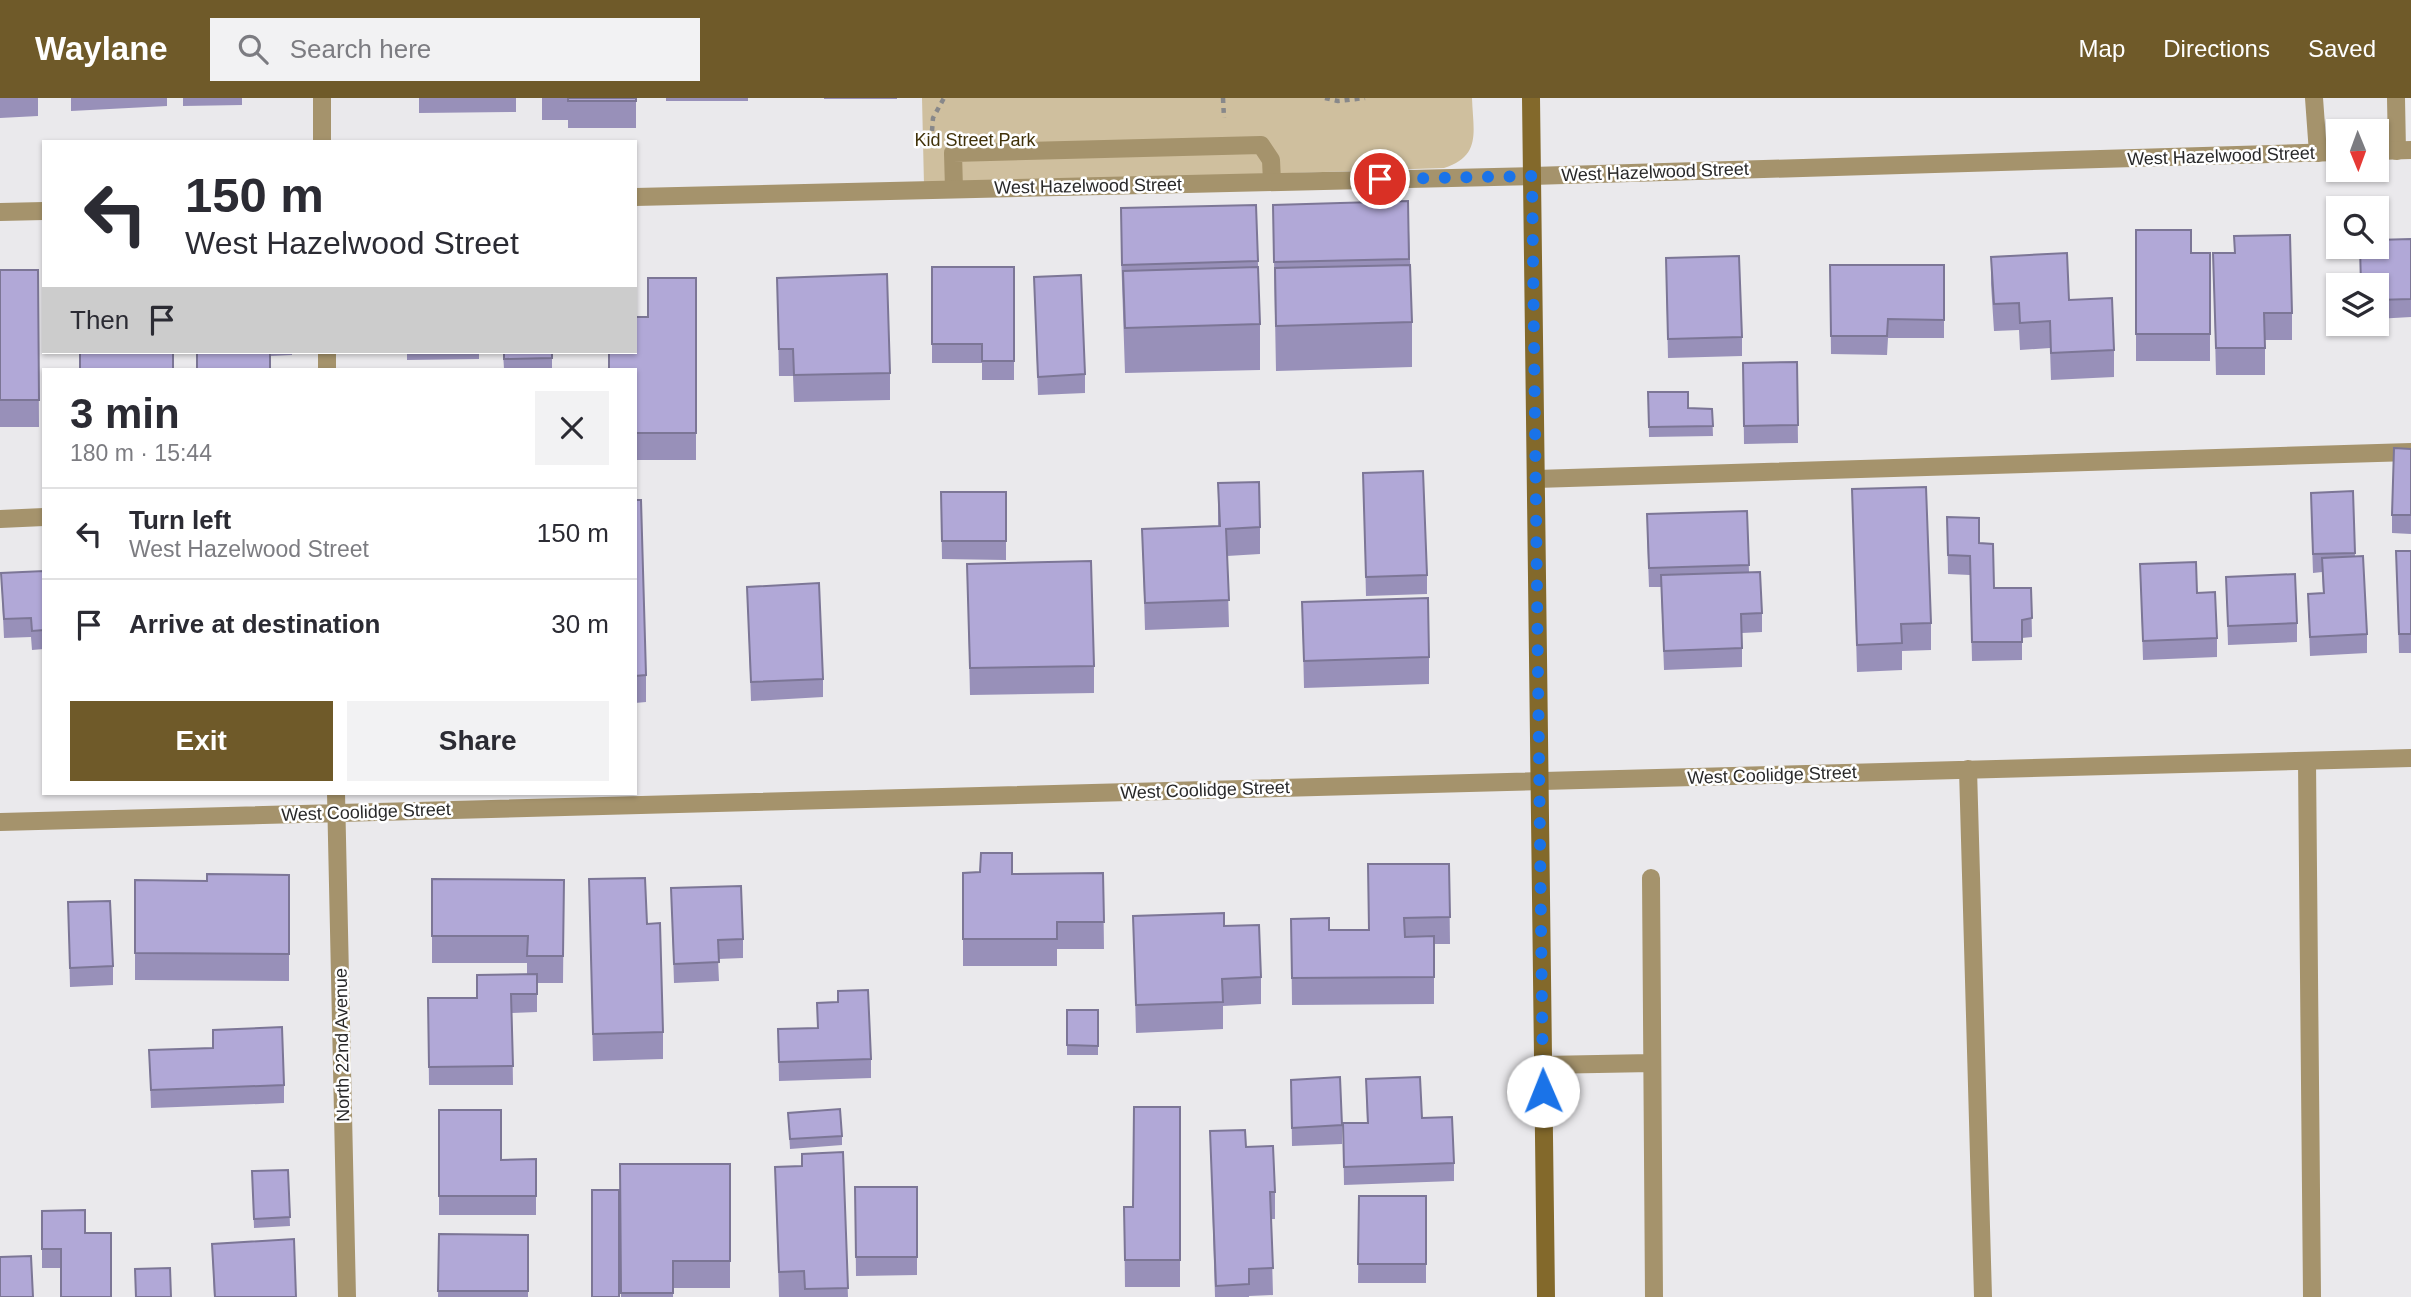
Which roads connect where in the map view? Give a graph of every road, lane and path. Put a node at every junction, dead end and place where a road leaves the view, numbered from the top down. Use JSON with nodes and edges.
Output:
{"nodes":[{"id":1,"x":321,"y":98,"type":"edge"},
{"id":2,"x":1325,"y":98,"type":"edge"},
{"id":3,"x":1366,"y":98,"type":"edge"},
{"id":4,"x":1531,"y":98,"type":"edge"},
{"id":5,"x":2314,"y":98,"type":"edge"},
{"id":6,"x":2396,"y":98,"type":"edge"},
{"id":7,"x":323,"y":140,"type":"edge"},
{"id":8,"x":2404,"y":151,"type":"edge"},
{"id":9,"x":2318,"y":153,"type":"junction"},
{"id":10,"x":2326,"y":153,"type":"edge"},
{"id":11,"x":1532,"y":176,"type":"junction"},
{"id":12,"x":1272,"y":182,"type":"junction"},
{"id":13,"x":954,"y":189,"type":"junction"},
{"id":14,"x":637,"y":197,"type":"edge"},
{"id":15,"x":42,"y":211,"type":"edge"},
{"id":16,"x":0,"y":212,"type":"edge"},
{"id":17,"x":2411,"y":453,"type":"edge"},
{"id":18,"x":1536,"y":479,"type":"junction"},
{"id":19,"x":42,"y":517,"type":"edge"},
{"id":20,"x":0,"y":519,"type":"edge"},
{"id":21,"x":2411,"y":758,"type":"edge"},
{"id":22,"x":2307,"y":761,"type":"junction"},
{"id":23,"x":1968,"y":769,"type":"junction"},
{"id":24,"x":1540,"y":781,"type":"junction"},
{"id":25,"x":336,"y":795,"type":"edge"},
{"id":26,"x":337,"y":813,"type":"junction"},
{"id":27,"x":0,"y":822,"type":"edge"},
{"id":28,"x":1651,"y":878,"type":"dead end"},
{"id":29,"x":1652,"y":1063,"type":"junction"},
{"id":30,"x":1543,"y":1065,"type":"junction"},
{"id":31,"x":347,"y":1297,"type":"edge"},
{"id":32,"x":1546,"y":1297,"type":"edge"},
{"id":33,"x":1654,"y":1297,"type":"edge"},
{"id":34,"x":1983,"y":1297,"type":"edge"},
{"id":35,"x":2312,"y":1297,"type":"edge"}],
"edges":[{"from":1,"to":7,"type":"street"},
{"from":2,"to":3,"type":"path"},
{"from":4,"to":11,"type":"street"},
{"from":5,"to":9,"type":"street"},
{"from":6,"to":8,"type":"street"},
{"from":9,"to":10,"type":"street","name":"West Hazelwood Street"},
{"from":9,"to":11,"type":"street","name":"West Hazelwood Street"},
{"from":11,"to":12,"type":"street","name":"West Hazelwood Street"},
{"from":11,"to":18,"type":"street"},
{"from":12,"to":13,"type":"street","name":"West Hazelwood Street"},
{"from":12,"to":13,"type":"street"},
{"from":13,"to":14,"type":"street","name":"West Hazelwood Street"},
{"from":15,"to":16,"type":"street"},
{"from":17,"to":18,"type":"street"},
{"from":18,"to":24,"type":"street"},
{"from":19,"to":20,"type":"street"},
{"from":21,"to":22,"type":"street","name":"West Coolidge Street"},
{"from":22,"to":23,"type":"street","name":"West Coolidge Street"},
{"from":22,"to":35,"type":"street"},
{"from":23,"to":24,"type":"street","name":"West Coolidge Street"},
{"from":23,"to":34,"type":"street"},
{"from":24,"to":26,"type":"street","name":"West Coolidge Street"},
{"from":24,"to":30,"type":"street"},
{"from":25,"to":26,"type":"street","name":"North 22nd Avenue"},
{"from":26,"to":27,"type":"street","name":"West Coolidge Street"},
{"from":26,"to":31,"type":"street","name":"North 22nd Avenue"},
{"from":28,"to":29,"type":"street"},
{"from":29,"to":30,"type":"street"},
{"from":29,"to":33,"type":"street"},
{"from":30,"to":32,"type":"street"}]}
